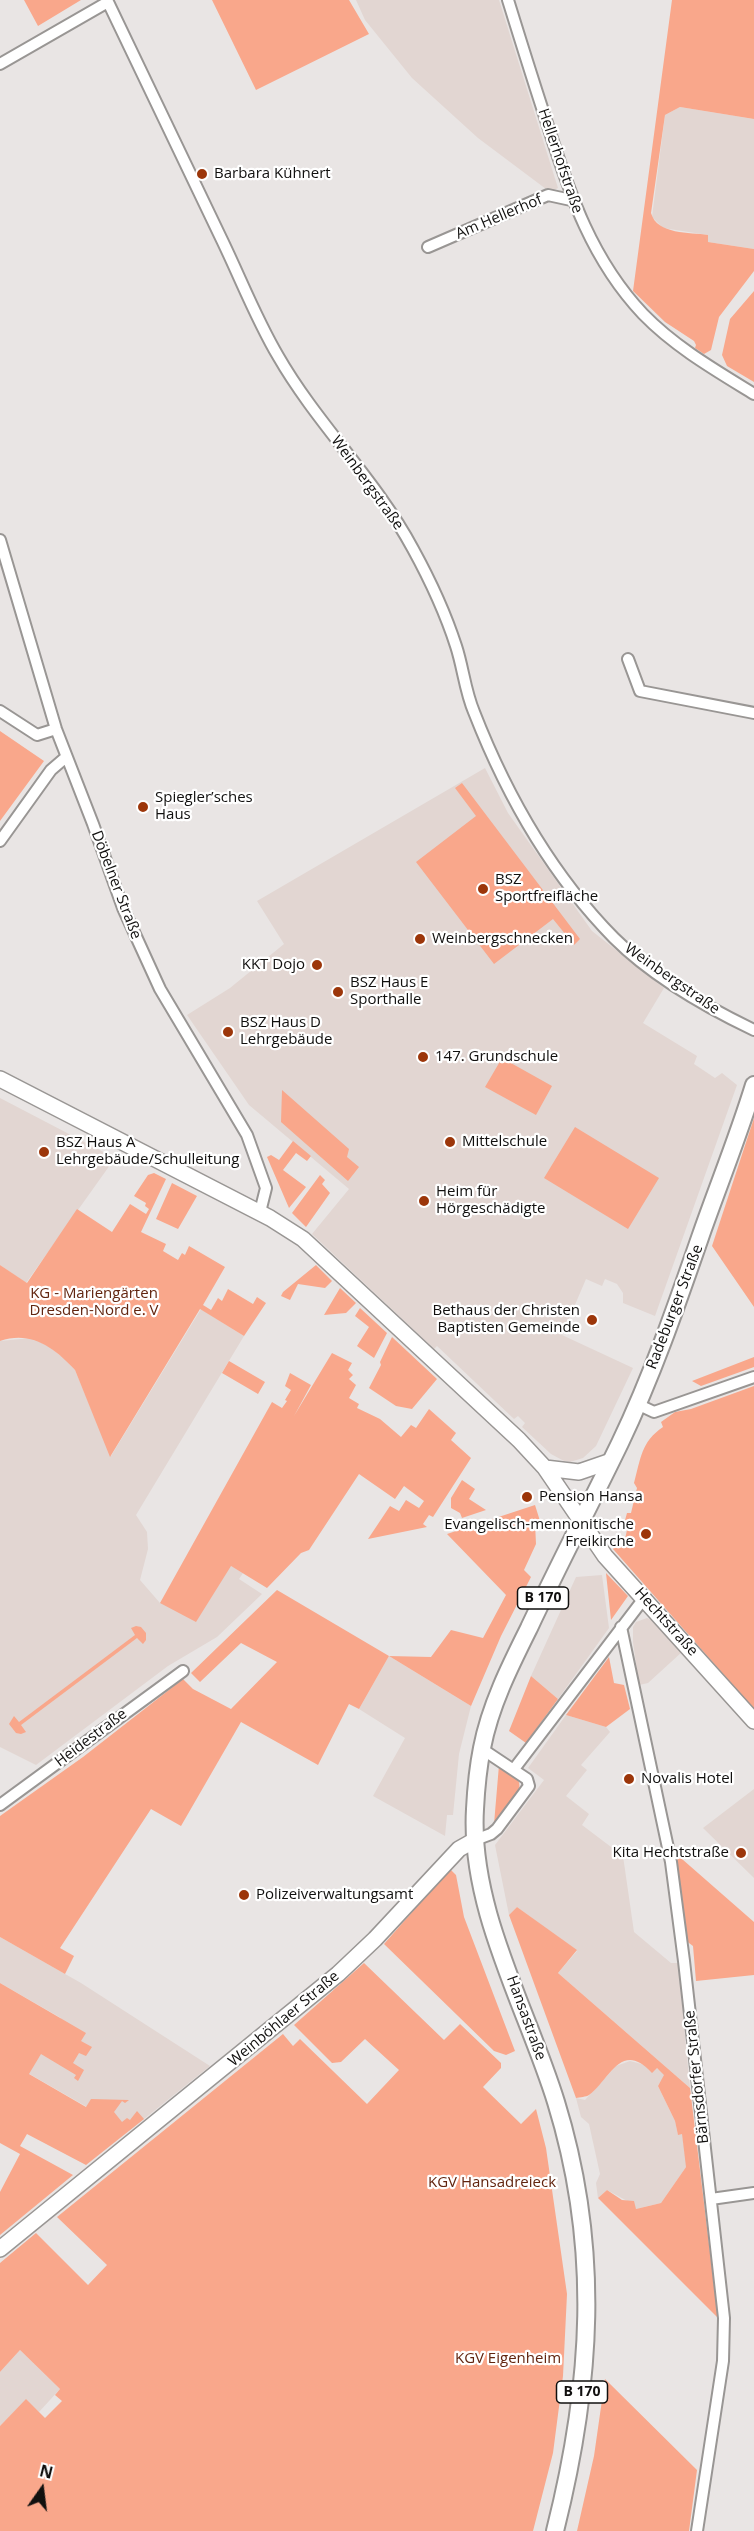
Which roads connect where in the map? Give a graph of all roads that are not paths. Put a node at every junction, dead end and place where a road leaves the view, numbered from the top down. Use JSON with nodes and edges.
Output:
{"nodes":[{"id":1,"x":508,"y":0,"type":"edge"},
{"id":2,"x":0,"y":64,"type":"edge"},
{"id":3,"x":571,"y":200,"type":"junction"},
{"id":4,"x":429,"y":247,"type":"dead end"},
{"id":5,"x":754,"y":394,"type":"edge"},
{"id":6,"x":0,"y":540,"type":"edge"},
{"id":7,"x":628,"y":659,"type":"dead end"},
{"id":8,"x":0,"y":711,"type":"edge"},
{"id":9,"x":754,"y":713,"type":"edge"},
{"id":10,"x":56,"y":729,"type":"junction"},
{"id":11,"x":65,"y":758,"type":"junction"},
{"id":12,"x":0,"y":841,"type":"edge"},
{"id":13,"x":754,"y":1030,"type":"edge"},
{"id":14,"x":0,"y":1079,"type":"edge"},
{"id":15,"x":754,"y":1085,"type":"edge"},
{"id":16,"x":260,"y":1212,"type":"junction"},
{"id":17,"x":754,"y":1377,"type":"edge"},
{"id":18,"x":637,"y":1404,"type":"junction"},
{"id":19,"x":611,"y":1461,"type":"junction"},
{"id":20,"x":545,"y":1468,"type":"junction"},
{"id":21,"x":580,"y":1522,"type":"junction"},
{"id":22,"x":645,"y":1597,"type":"junction"},
{"id":23,"x":621,"y":1627,"type":"junction"},
{"id":24,"x":183,"y":1671,"type":"dead end"},
{"id":25,"x":754,"y":1720,"type":"edge"},
{"id":26,"x":482,"y":1749,"type":"junction"},
{"id":27,"x":514,"y":1769,"type":"junction"},
{"id":28,"x":0,"y":1805,"type":"edge"},
{"id":29,"x":475,"y":1840,"type":"junction"},
{"id":30,"x":754,"y":2193,"type":"edge"},
{"id":31,"x":711,"y":2199,"type":"junction"},
{"id":32,"x":0,"y":2249,"type":"edge"},
{"id":33,"x":555,"y":2531,"type":"edge"},
{"id":34,"x":698,"y":2531,"type":"edge"}],
"edges":[{"from":1,"to":3,"type":"street","name":"Hellerhofstraße"},
{"from":2,"to":13,"type":"street","name":"Weinbergstraße"},
{"from":3,"to":4,"type":"street","name":"Am Hellerhof"},
{"from":3,"to":5,"type":"street","name":"Hellerhofstraße"},
{"from":6,"to":10,"type":"street","name":"Döbelner Straße"},
{"from":7,"to":9,"type":"street"},
{"from":8,"to":10,"type":"street"},
{"from":10,"to":11,"type":"street","name":"Döbelner Straße"},
{"from":11,"to":12,"type":"street"},
{"from":11,"to":16,"type":"street","name":"Döbelner Straße"},
{"from":14,"to":16,"type":"street","name":"Hechtstraße"},
{"from":15,"to":18,"type":"main road","name":"Radeburger Straße","number":"B 170"},
{"from":16,"to":20,"type":"street","name":"Hechtstraße"},
{"from":17,"to":18,"type":"street"},
{"from":18,"to":19,"type":"main road","name":"Radeburger Straße","number":"B 170"},
{"from":19,"to":20,"type":"street"},
{"from":19,"to":21,"type":"main road","name":"Radeburger Straße","number":"B 170"},
{"from":20,"to":21,"type":"street","name":"Hechtstraße"},
{"from":21,"to":22,"type":"street","name":"Hechtstraße"},
{"from":21,"to":26,"type":"main road","name":"Hansastraße","number":"B 170"},
{"from":22,"to":23,"type":"street"},
{"from":22,"to":25,"type":"street","name":"Hechtstraße"},
{"from":23,"to":27,"type":"street"},
{"from":23,"to":31,"type":"street","name":"Bärnsdorfer Straße"},
{"from":24,"to":28,"type":"street","name":"Heidestraße"},
{"from":26,"to":27,"type":"street"},
{"from":26,"to":29,"type":"main road","name":"Hansastraße","number":"B 170"},
{"from":27,"to":29,"type":"street","name":"Weinböhlaer Straße"},
{"from":29,"to":32,"type":"street","name":"Weinböhlaer Straße"},
{"from":29,"to":33,"type":"main road","name":"Hansastraße","number":"B 170"},
{"from":30,"to":31,"type":"street"},
{"from":31,"to":34,"type":"street","name":"Bärnsdorfer Straße"}]}
